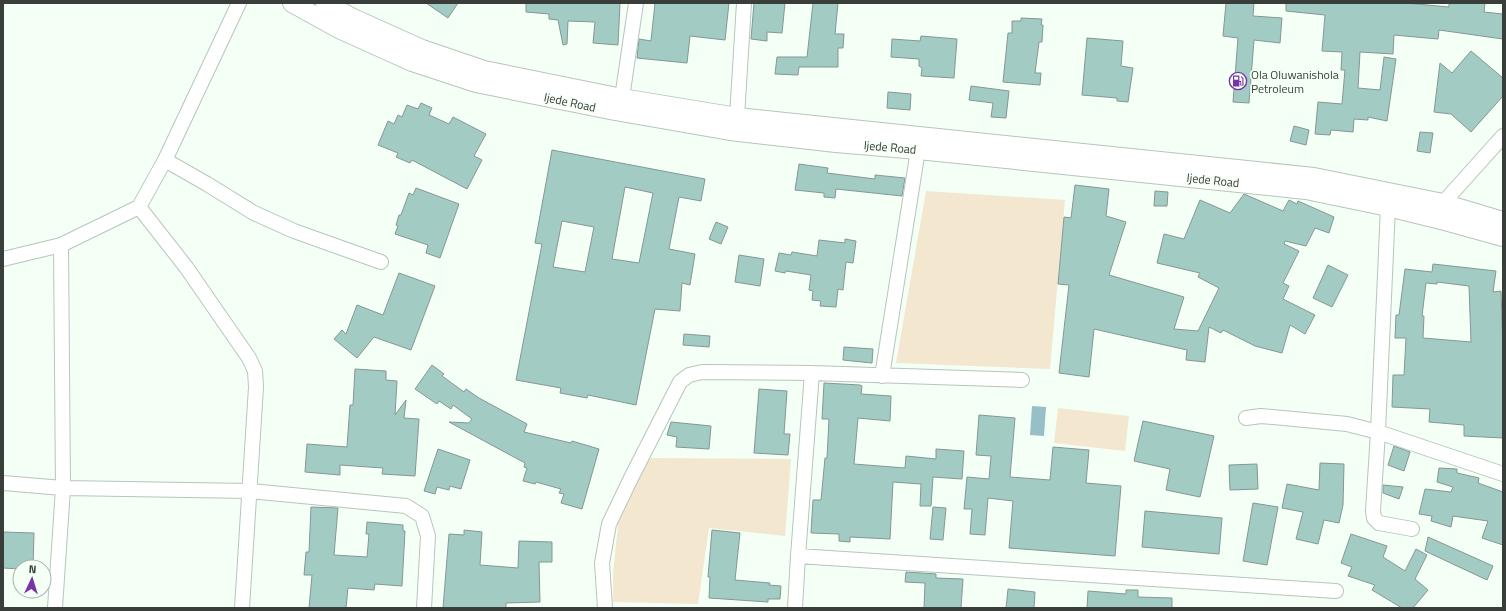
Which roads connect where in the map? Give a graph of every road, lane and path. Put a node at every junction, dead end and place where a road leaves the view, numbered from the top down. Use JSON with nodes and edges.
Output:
{"nodes":[{"id":1,"x":240,"y":3,"type":"edge"},
{"id":2,"x":292,"y":3,"type":"edge"},
{"id":3,"x":325,"y":3,"type":"edge"},
{"id":4,"x":636,"y":3,"type":"edge"},
{"id":5,"x":744,"y":3,"type":"edge"},
{"id":6,"x":622,"y":98,"type":"junction"},
{"id":7,"x":737,"y":117,"type":"junction"},
{"id":8,"x":836,"y":135,"type":"junction"},
{"id":9,"x":1503,"y":136,"type":"edge"},
{"id":10,"x":918,"y":150,"type":"junction"},
{"id":11,"x":165,"y":160,"type":"junction"},
{"id":12,"x":1443,"y":203,"type":"junction"},
{"id":13,"x":1388,"y":206,"type":"junction"},
{"id":14,"x":139,"y":207,"type":"junction"},
{"id":15,"x":1503,"y":221,"type":"edge"},
{"id":16,"x":1503,"y":237,"type":"edge"},
{"id":17,"x":61,"y":245,"type":"junction"},
{"id":18,"x":3,"y":259,"type":"edge"},
{"id":19,"x":381,"y":262,"type":"dead end"},
{"id":20,"x":812,"y":373,"type":"junction"},
{"id":21,"x":882,"y":376,"type":"junction"},
{"id":22,"x":1022,"y":380,"type":"dead end"},
{"id":23,"x":1246,"y":418,"type":"dead end"},
{"id":24,"x":1378,"y":432,"type":"junction"},
{"id":25,"x":1503,"y":474,"type":"edge"},
{"id":26,"x":3,"y":483,"type":"edge"},
{"id":27,"x":63,"y":488,"type":"junction"},
{"id":28,"x":250,"y":491,"type":"junction"},
{"id":29,"x":1412,"y":528,"type":"dead end"},
{"id":30,"x":798,"y":556,"type":"junction"},
{"id":31,"x":1336,"y":591,"type":"dead end"},
{"id":32,"x":55,"y":608,"type":"edge"},
{"id":33,"x":242,"y":608,"type":"edge"},
{"id":34,"x":424,"y":608,"type":"edge"},
{"id":35,"x":605,"y":608,"type":"edge"},
{"id":36,"x":795,"y":608,"type":"edge"}],
"edges":[{"from":1,"to":11,"type":"street"},
{"from":2,"to":8,"type":"main road","name":"Ijede Road"},
{"from":3,"to":6,"type":"main road","name":"Ijede Road"},
{"from":4,"to":6,"type":"street"},
{"from":5,"to":7,"type":"street"},
{"from":6,"to":7,"type":"main road","name":"Ijede Road"},
{"from":7,"to":8,"type":"main road","name":"Ijede Road"},
{"from":8,"to":10,"type":"main road","name":"Ijede Road"},
{"from":8,"to":12,"type":"main road","name":"Ijede Road"},
{"from":9,"to":12,"type":"street"},
{"from":10,"to":13,"type":"main road","name":"Ijede Road"},
{"from":10,"to":21,"type":"street"},
{"from":11,"to":14,"type":"street"},
{"from":11,"to":19,"type":"street"},
{"from":12,"to":15,"type":"main road","name":"Ijede Road"},
{"from":13,"to":16,"type":"main road","name":"Ijede Road"},
{"from":13,"to":24,"type":"street"},
{"from":14,"to":17,"type":"street"},
{"from":14,"to":28,"type":"street"},
{"from":17,"to":18,"type":"street"},
{"from":17,"to":27,"type":"street"},
{"from":20,"to":21,"type":"street"},
{"from":20,"to":30,"type":"street"},
{"from":20,"to":35,"type":"street"},
{"from":21,"to":22,"type":"street"},
{"from":23,"to":24,"type":"street"},
{"from":24,"to":25,"type":"street"},
{"from":24,"to":29,"type":"street"},
{"from":26,"to":27,"type":"street"},
{"from":27,"to":28,"type":"street"},
{"from":27,"to":32,"type":"street"},
{"from":28,"to":33,"type":"street"},
{"from":28,"to":34,"type":"street"},
{"from":30,"to":31,"type":"street"},
{"from":30,"to":36,"type":"street"}]}
